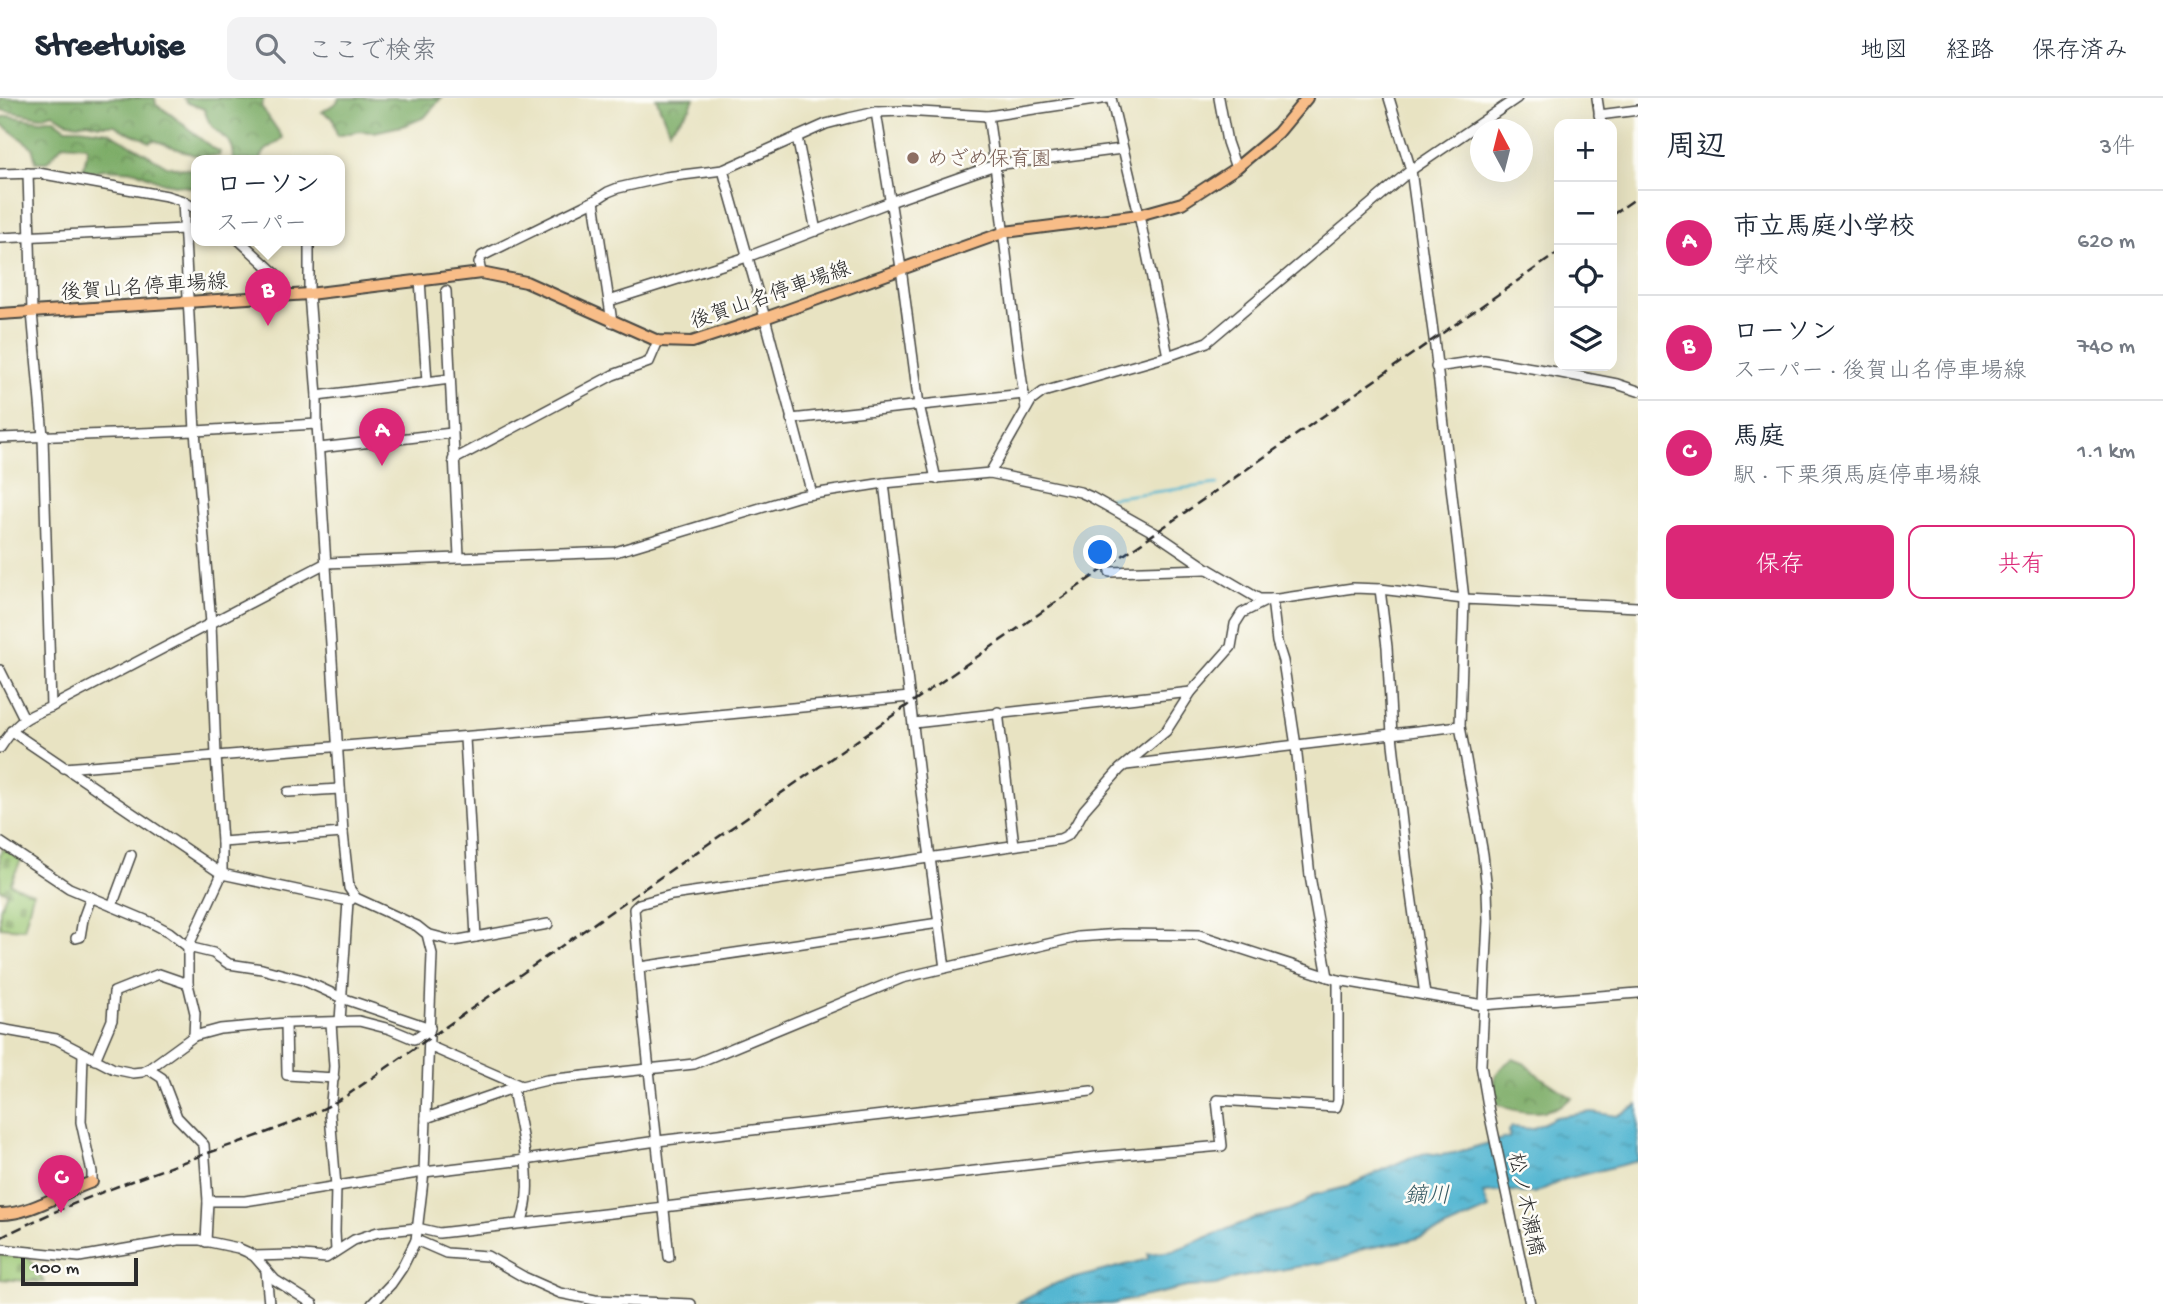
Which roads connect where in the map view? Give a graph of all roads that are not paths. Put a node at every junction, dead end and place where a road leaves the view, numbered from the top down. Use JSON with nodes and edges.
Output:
{"nodes":[{"id":1,"x":1109,"y":98,"type":"edge"},
{"id":2,"x":1219,"y":98,"type":"edge"},
{"id":3,"x":1307,"y":98,"type":"edge"},
{"id":4,"x":1389,"y":98,"type":"edge"},
{"id":5,"x":1517,"y":98,"type":"edge"},
{"id":6,"x":1597,"y":98,"type":"edge"},
{"id":7,"x":1638,"y":110,"type":"edge"},
{"id":8,"x":876,"y":113,"type":"junction"},
{"id":9,"x":988,"y":116,"type":"junction"},
{"id":10,"x":1600,"y":119,"type":"edge"},
{"id":11,"x":1604,"y":119,"type":"edge"},
{"id":12,"x":797,"y":137,"type":"junction"},
{"id":13,"x":1122,"y":149,"type":"junction"},
{"id":14,"x":995,"y":165,"type":"junction"},
{"id":15,"x":1236,"y":168,"type":"junction"},
{"id":16,"x":723,"y":170,"type":"junction"},
{"id":17,"x":1411,"y":170,"type":"junction"},
{"id":18,"x":27,"y":173,"type":"junction"},
{"id":19,"x":0,"y":174,"type":"edge"},
{"id":20,"x":183,"y":201,"type":"junction"},
{"id":21,"x":594,"y":201,"type":"junction"},
{"id":22,"x":890,"y":202,"type":"junction"},
{"id":23,"x":191,"y":206,"type":"edge"},
{"id":24,"x":1139,"y":215,"type":"junction"},
{"id":25,"x":184,"y":229,"type":"junction"},
{"id":26,"x":816,"y":231,"type":"junction"},
{"id":27,"x":1005,"y":232,"type":"junction"},
{"id":28,"x":30,"y":237,"type":"junction"},
{"id":29,"x":0,"y":238,"type":"edge"},
{"id":30,"x":245,"y":246,"type":"edge"},
{"id":31,"x":309,"y":246,"type":"edge"},
{"id":32,"x":747,"y":257,"type":"junction"},
{"id":33,"x":901,"y":268,"type":"junction"},
{"id":34,"x":481,"y":273,"type":"junction"},
{"id":35,"x":280,"y":278,"type":"dead end"},
{"id":36,"x":420,"y":280,"type":"junction"},
{"id":37,"x":446,"y":291,"type":"dead end"},
{"id":38,"x":309,"y":294,"type":"junction"},
{"id":39,"x":609,"y":301,"type":"junction"},
{"id":40,"x":187,"y":303,"type":"junction"},
{"id":41,"x":32,"y":312,"type":"junction"},
{"id":42,"x":0,"y":314,"type":"edge"},
{"id":43,"x":765,"y":318,"type":"junction"},
{"id":44,"x":612,"y":322,"type":"junction"},
{"id":45,"x":658,"y":341,"type":"junction"},
{"id":46,"x":1168,"y":356,"type":"junction"},
{"id":47,"x":1436,"y":367,"type":"junction"},
{"id":48,"x":450,"y":379,"type":"junction"},
{"id":49,"x":427,"y":382,"type":"junction"},
{"id":50,"x":1638,"y":391,"type":"edge"},
{"id":51,"x":1024,"y":394,"type":"junction"},
{"id":52,"x":317,"y":396,"type":"junction"},
{"id":53,"x":919,"y":405,"type":"junction"},
{"id":54,"x":1026,"y":409,"type":"junction"},
{"id":55,"x":791,"y":419,"type":"junction"},
{"id":56,"x":317,"y":424,"type":"junction"},
{"id":57,"x":194,"y":431,"type":"junction"},
{"id":58,"x":452,"y":433,"type":"junction"},
{"id":59,"x":43,"y":436,"type":"junction"},
{"id":60,"x":0,"y":438,"type":"edge"},
{"id":61,"x":319,"y":448,"type":"junction"},
{"id":62,"x":453,"y":460,"type":"junction"},
{"id":63,"x":990,"y":473,"type":"junction"},
{"id":64,"x":936,"y":479,"type":"junction"},
{"id":65,"x":884,"y":484,"type":"junction"},
{"id":66,"x":812,"y":494,"type":"junction"},
{"id":67,"x":459,"y":556,"type":"junction"},
{"id":68,"x":326,"y":563,"type":"junction"},
{"id":69,"x":1208,"y":569,"type":"junction"},
{"id":70,"x":1110,"y":572,"type":"dead end"},
{"id":71,"x":1380,"y":589,"type":"junction"},
{"id":72,"x":1464,"y":599,"type":"junction"},
{"id":73,"x":1271,"y":600,"type":"junction"},
{"id":74,"x":1638,"y":607,"type":"edge"},
{"id":75,"x":211,"y":623,"type":"junction"},
{"id":76,"x":0,"y":670,"type":"edge"},
{"id":77,"x":1191,"y":692,"type":"junction"},
{"id":78,"x":910,"y":697,"type":"junction"},
{"id":79,"x":51,"y":707,"type":"junction"},
{"id":80,"x":998,"y":712,"type":"junction"},
{"id":81,"x":24,"y":718,"type":"junction"},
{"id":82,"x":914,"y":723,"type":"junction"},
{"id":83,"x":1460,"y":726,"type":"junction"},
{"id":84,"x":11,"y":731,"type":"junction"},
{"id":85,"x":1392,"y":735,"type":"junction"},
{"id":86,"x":465,"y":738,"type":"junction"},
{"id":87,"x":338,"y":746,"type":"junction"},
{"id":88,"x":1296,"y":746,"type":"junction"},
{"id":89,"x":0,"y":748,"type":"edge"},
{"id":90,"x":216,"y":755,"type":"junction"},
{"id":91,"x":1125,"y":765,"type":"junction"},
{"id":92,"x":64,"y":768,"type":"junction"},
{"id":93,"x":340,"y":789,"type":"junction"},
{"id":94,"x":288,"y":792,"type":"dead end"},
{"id":95,"x":343,"y":833,"type":"junction"},
{"id":96,"x":0,"y":842,"type":"edge"},
{"id":97,"x":222,"y":842,"type":"junction"},
{"id":98,"x":1014,"y":845,"type":"junction"},
{"id":99,"x":131,"y":855,"type":"dead end"},
{"id":100,"x":930,"y":857,"type":"junction"},
{"id":101,"x":222,"y":874,"type":"junction"},
{"id":102,"x":91,"y":897,"type":"junction"},
{"id":103,"x":352,"y":899,"type":"junction"},
{"id":104,"x":113,"y":906,"type":"junction"},
{"id":105,"x":939,"y":923,"type":"junction"},
{"id":106,"x":548,"y":924,"type":"dead end"},
{"id":107,"x":427,"y":934,"type":"junction"},
{"id":108,"x":476,"y":937,"type":"junction"},
{"id":109,"x":76,"y":938,"type":"dead end"},
{"id":110,"x":188,"y":947,"type":"junction"},
{"id":111,"x":640,"y":967,"type":"junction"},
{"id":112,"x":945,"y":968,"type":"junction"},
{"id":113,"x":1328,"y":977,"type":"junction"},
{"id":114,"x":1338,"y":980,"type":"junction"},
{"id":115,"x":188,"y":984,"type":"junction"},
{"id":116,"x":1638,"y":993,"type":"edge"},
{"id":117,"x":1425,"y":995,"type":"junction"},
{"id":118,"x":342,"y":998,"type":"junction"},
{"id":119,"x":1483,"y":1005,"type":"junction"},
{"id":120,"x":335,"y":1022,"type":"junction"},
{"id":121,"x":286,"y":1023,"type":"junction"},
{"id":122,"x":430,"y":1028,"type":"junction"},
{"id":123,"x":0,"y":1029,"type":"edge"},
{"id":124,"x":194,"y":1036,"type":"junction"},
{"id":125,"x":429,"y":1046,"type":"junction"},
{"id":126,"x":83,"y":1054,"type":"junction"},
{"id":127,"x":95,"y":1060,"type":"junction"},
{"id":128,"x":148,"y":1069,"type":"junction"},
{"id":129,"x":650,"y":1070,"type":"junction"},
{"id":130,"x":334,"y":1078,"type":"junction"},
{"id":131,"x":517,"y":1087,"type":"junction"},
{"id":132,"x":1091,"y":1091,"type":"dead end"},
{"id":133,"x":426,"y":1118,"type":"junction"},
{"id":134,"x":657,"y":1141,"type":"junction"},
{"id":135,"x":525,"y":1160,"type":"junction"},
{"id":136,"x":424,"y":1172,"type":"junction"},
{"id":137,"x":92,"y":1182,"type":"joint"},
{"id":138,"x":336,"y":1186,"type":"junction"},
{"id":139,"x":208,"y":1201,"type":"junction"},
{"id":140,"x":665,"y":1207,"type":"junction"},
{"id":141,"x":0,"y":1214,"type":"edge"},
{"id":142,"x":521,"y":1223,"type":"junction"},
{"id":143,"x":417,"y":1228,"type":"junction"},
{"id":144,"x":416,"y":1240,"type":"junction"},
{"id":145,"x":206,"y":1242,"type":"junction"},
{"id":146,"x":0,"y":1248,"type":"edge"},
{"id":147,"x":337,"y":1251,"type":"junction"},
{"id":148,"x":254,"y":1256,"type":"junction"},
{"id":149,"x":669,"y":1257,"type":"dead end"},
{"id":150,"x":266,"y":1271,"type":"junction"},
{"id":151,"x":269,"y":1304,"type":"edge"},
{"id":152,"x":313,"y":1304,"type":"edge"},
{"id":153,"x":372,"y":1304,"type":"edge"},
{"id":154,"x":691,"y":1304,"type":"edge"},
{"id":155,"x":1530,"y":1304,"type":"edge"}],
"edges":[{"from":1,"to":9,"type":"street"},
{"from":1,"to":13,"type":"street"},
{"from":2,"to":15,"type":"street"},
{"from":3,"to":15,"type":"main road","name":"後賀山名停車場線"},
{"from":4,"to":17,"type":"street","name":"松ノ木瀬橋"},
{"from":5,"to":17,"type":"street"},
{"from":6,"to":10,"type":"street"},
{"from":7,"to":11,"type":"street"},
{"from":8,"to":9,"type":"street"},
{"from":8,"to":12,"type":"street"},
{"from":8,"to":22,"type":"street"},
{"from":9,"to":14,"type":"street"},
{"from":12,"to":16,"type":"street"},
{"from":12,"to":26,"type":"street"},
{"from":13,"to":14,"type":"street"},
{"from":13,"to":24,"type":"street"},
{"from":14,"to":22,"type":"street"},
{"from":14,"to":27,"type":"street"},
{"from":15,"to":24,"type":"main road","name":"後賀山名停車場線"},
{"from":16,"to":21,"type":"street"},
{"from":16,"to":32,"type":"street"},
{"from":17,"to":46,"type":"street"},
{"from":17,"to":47,"type":"street","name":"松ノ木瀬橋"},
{"from":18,"to":19,"type":"street"},
{"from":18,"to":20,"type":"street"},
{"from":18,"to":28,"type":"street"},
{"from":20,"to":23,"type":"street"},
{"from":20,"to":25,"type":"street"},
{"from":21,"to":34,"type":"street"},
{"from":21,"to":39,"type":"street"},
{"from":22,"to":26,"type":"street"},
{"from":22,"to":33,"type":"street"},
{"from":24,"to":27,"type":"main road","name":"後賀山名停車場線"},
{"from":24,"to":46,"type":"street"},
{"from":25,"to":28,"type":"street"},
{"from":25,"to":40,"type":"street"},
{"from":26,"to":32,"type":"street"},
{"from":27,"to":33,"type":"main road","name":"後賀山名停車場線"},
{"from":27,"to":51,"type":"street"},
{"from":28,"to":29,"type":"street"},
{"from":28,"to":41,"type":"street"},
{"from":30,"to":35,"type":"street"},
{"from":31,"to":38,"type":"street"},
{"from":32,"to":39,"type":"street"},
{"from":32,"to":43,"type":"street"},
{"from":33,"to":43,"type":"main road","name":"後賀山名停車場線"},
{"from":33,"to":53,"type":"street"},
{"from":34,"to":36,"type":"main road","name":"後賀山名停車場線"},
{"from":34,"to":44,"type":"main road","name":"後賀山名停車場線"},
{"from":36,"to":38,"type":"main road","name":"後賀山名停車場線"},
{"from":36,"to":49,"type":"street"},
{"from":37,"to":48,"type":"street"},
{"from":38,"to":40,"type":"main road","name":"後賀山名停車場線"},
{"from":38,"to":52,"type":"street"},
{"from":39,"to":44,"type":"street"},
{"from":40,"to":41,"type":"main road","name":"後賀山名停車場線"},
{"from":40,"to":57,"type":"street"},
{"from":41,"to":42,"type":"main road","name":"後賀山名停車場線"},
{"from":41,"to":59,"type":"street"},
{"from":43,"to":45,"type":"main road","name":"後賀山名停車場線"},
{"from":43,"to":55,"type":"street"},
{"from":44,"to":45,"type":"main road","name":"後賀山名停車場線"},
{"from":45,"to":62,"type":"street"},
{"from":46,"to":54,"type":"street"},
{"from":47,"to":50,"type":"street"},
{"from":47,"to":72,"type":"street","name":"松ノ木瀬橋"},
{"from":48,"to":49,"type":"street"},
{"from":48,"to":58,"type":"street"},
{"from":49,"to":52,"type":"street"},
{"from":51,"to":53,"type":"street"},
{"from":51,"to":54,"type":"street"},
{"from":52,"to":56,"type":"street"},
{"from":53,"to":55,"type":"street"},
{"from":53,"to":64,"type":"street"},
{"from":54,"to":63,"type":"street"},
{"from":55,"to":66,"type":"street"},
{"from":56,"to":57,"type":"street"},
{"from":56,"to":61,"type":"street"},
{"from":57,"to":59,"type":"street"},
{"from":57,"to":75,"type":"street"},
{"from":58,"to":61,"type":"street"},
{"from":58,"to":62,"type":"street"},
{"from":59,"to":60,"type":"street"},
{"from":59,"to":79,"type":"street"},
{"from":61,"to":68,"type":"street"},
{"from":62,"to":67,"type":"street"},
{"from":63,"to":64,"type":"street"},
{"from":63,"to":69,"type":"street"},
{"from":64,"to":65,"type":"street"},
{"from":65,"to":66,"type":"street"},
{"from":65,"to":78,"type":"street"},
{"from":66,"to":67,"type":"street"},
{"from":67,"to":68,"type":"street"},
{"from":68,"to":75,"type":"street"},
{"from":68,"to":87,"type":"street"},
{"from":69,"to":70,"type":"street"},
{"from":69,"to":73,"type":"street"},
{"from":71,"to":72,"type":"street"},
{"from":71,"to":73,"type":"street"},
{"from":71,"to":85,"type":"street"},
{"from":72,"to":74,"type":"street"},
{"from":72,"to":83,"type":"street","name":"松ノ木瀬橋"},
{"from":73,"to":77,"type":"street"},
{"from":73,"to":88,"type":"street"},
{"from":75,"to":79,"type":"street"},
{"from":75,"to":90,"type":"street"},
{"from":76,"to":81,"type":"street"},
{"from":77,"to":80,"type":"street"},
{"from":77,"to":91,"type":"street"},
{"from":78,"to":82,"type":"street"},
{"from":78,"to":86,"type":"street"},
{"from":79,"to":81,"type":"street"},
{"from":80,"to":82,"type":"street"},
{"from":80,"to":98,"type":"street"},
{"from":81,"to":84,"type":"street"},
{"from":82,"to":100,"type":"street"},
{"from":83,"to":85,"type":"street"},
{"from":83,"to":119,"type":"street","name":"松ノ木瀬橋"},
{"from":84,"to":89,"type":"street"},
{"from":84,"to":92,"type":"street"},
{"from":85,"to":88,"type":"street"},
{"from":85,"to":117,"type":"street"},
{"from":86,"to":87,"type":"street"},
{"from":86,"to":108,"type":"street"},
{"from":87,"to":90,"type":"street"},
{"from":87,"to":93,"type":"street"},
{"from":88,"to":91,"type":"street"},
{"from":88,"to":113,"type":"street"},
{"from":90,"to":92,"type":"street"},
{"from":90,"to":97,"type":"street"},
{"from":91,"to":98,"type":"street"},
{"from":92,"to":101,"type":"street"},
{"from":93,"to":94,"type":"street"},
{"from":93,"to":95,"type":"street"},
{"from":95,"to":97,"type":"street"},
{"from":95,"to":103,"type":"street"},
{"from":96,"to":102,"type":"street"},
{"from":97,"to":101,"type":"street"},
{"from":98,"to":100,"type":"street"},
{"from":99,"to":104,"type":"street"},
{"from":100,"to":105,"type":"street"},
{"from":100,"to":111,"type":"street"},
{"from":101,"to":103,"type":"street"},
{"from":101,"to":110,"type":"street"},
{"from":102,"to":104,"type":"street"},
{"from":102,"to":109,"type":"street"},
{"from":103,"to":107,"type":"street"},
{"from":103,"to":118,"type":"street"},
{"from":104,"to":110,"type":"street"},
{"from":105,"to":111,"type":"street"},
{"from":105,"to":112,"type":"street"},
{"from":106,"to":108,"type":"street"},
{"from":107,"to":108,"type":"street"},
{"from":107,"to":122,"type":"street"},
{"from":110,"to":115,"type":"street"},
{"from":110,"to":118,"type":"street"},
{"from":111,"to":129,"type":"street"},
{"from":112,"to":113,"type":"street"},
{"from":112,"to":129,"type":"street"},
{"from":113,"to":114,"type":"street"},
{"from":114,"to":117,"type":"street"},
{"from":114,"to":140,"type":"street"},
{"from":115,"to":124,"type":"street"},
{"from":115,"to":127,"type":"street"},
{"from":116,"to":119,"type":"street"},
{"from":117,"to":119,"type":"street"},
{"from":118,"to":120,"type":"street"},
{"from":118,"to":122,"type":"street"},
{"from":119,"to":155,"type":"street","name":"松ノ木瀬橋"},
{"from":120,"to":121,"type":"street"},
{"from":120,"to":122,"type":"street"},
{"from":120,"to":130,"type":"street"},
{"from":121,"to":124,"type":"street"},
{"from":121,"to":130,"type":"street"},
{"from":122,"to":125,"type":"street"},
{"from":123,"to":126,"type":"street"},
{"from":124,"to":128,"type":"street"},
{"from":125,"to":131,"type":"street"},
{"from":125,"to":133,"type":"street"},
{"from":126,"to":127,"type":"street"},
{"from":126,"to":137,"type":"street"},
{"from":127,"to":128,"type":"street"},
{"from":128,"to":139,"type":"street"},
{"from":129,"to":131,"type":"street"},
{"from":129,"to":134,"type":"street"},
{"from":130,"to":138,"type":"street"},
{"from":131,"to":133,"type":"street"},
{"from":131,"to":135,"type":"street"},
{"from":132,"to":134,"type":"street"},
{"from":133,"to":136,"type":"street"},
{"from":134,"to":135,"type":"street"},
{"from":134,"to":140,"type":"street"},
{"from":135,"to":136,"type":"street"},
{"from":135,"to":142,"type":"street"},
{"from":136,"to":138,"type":"street"},
{"from":136,"to":143,"type":"street"},
{"from":137,"to":141,"type":"main road"},
{"from":138,"to":139,"type":"street"},
{"from":138,"to":147,"type":"street"},
{"from":139,"to":145,"type":"street"},
{"from":140,"to":142,"type":"street"},
{"from":140,"to":149,"type":"street"},
{"from":142,"to":143,"type":"street"},
{"from":143,"to":144,"type":"street"},
{"from":143,"to":147,"type":"street"},
{"from":144,"to":153,"type":"street"},
{"from":144,"to":154,"type":"street"},
{"from":145,"to":146,"type":"street"},
{"from":145,"to":148,"type":"street"},
{"from":147,"to":148,"type":"street"},
{"from":148,"to":150,"type":"street"},
{"from":150,"to":151,"type":"street"},
{"from":150,"to":152,"type":"street"}]}
